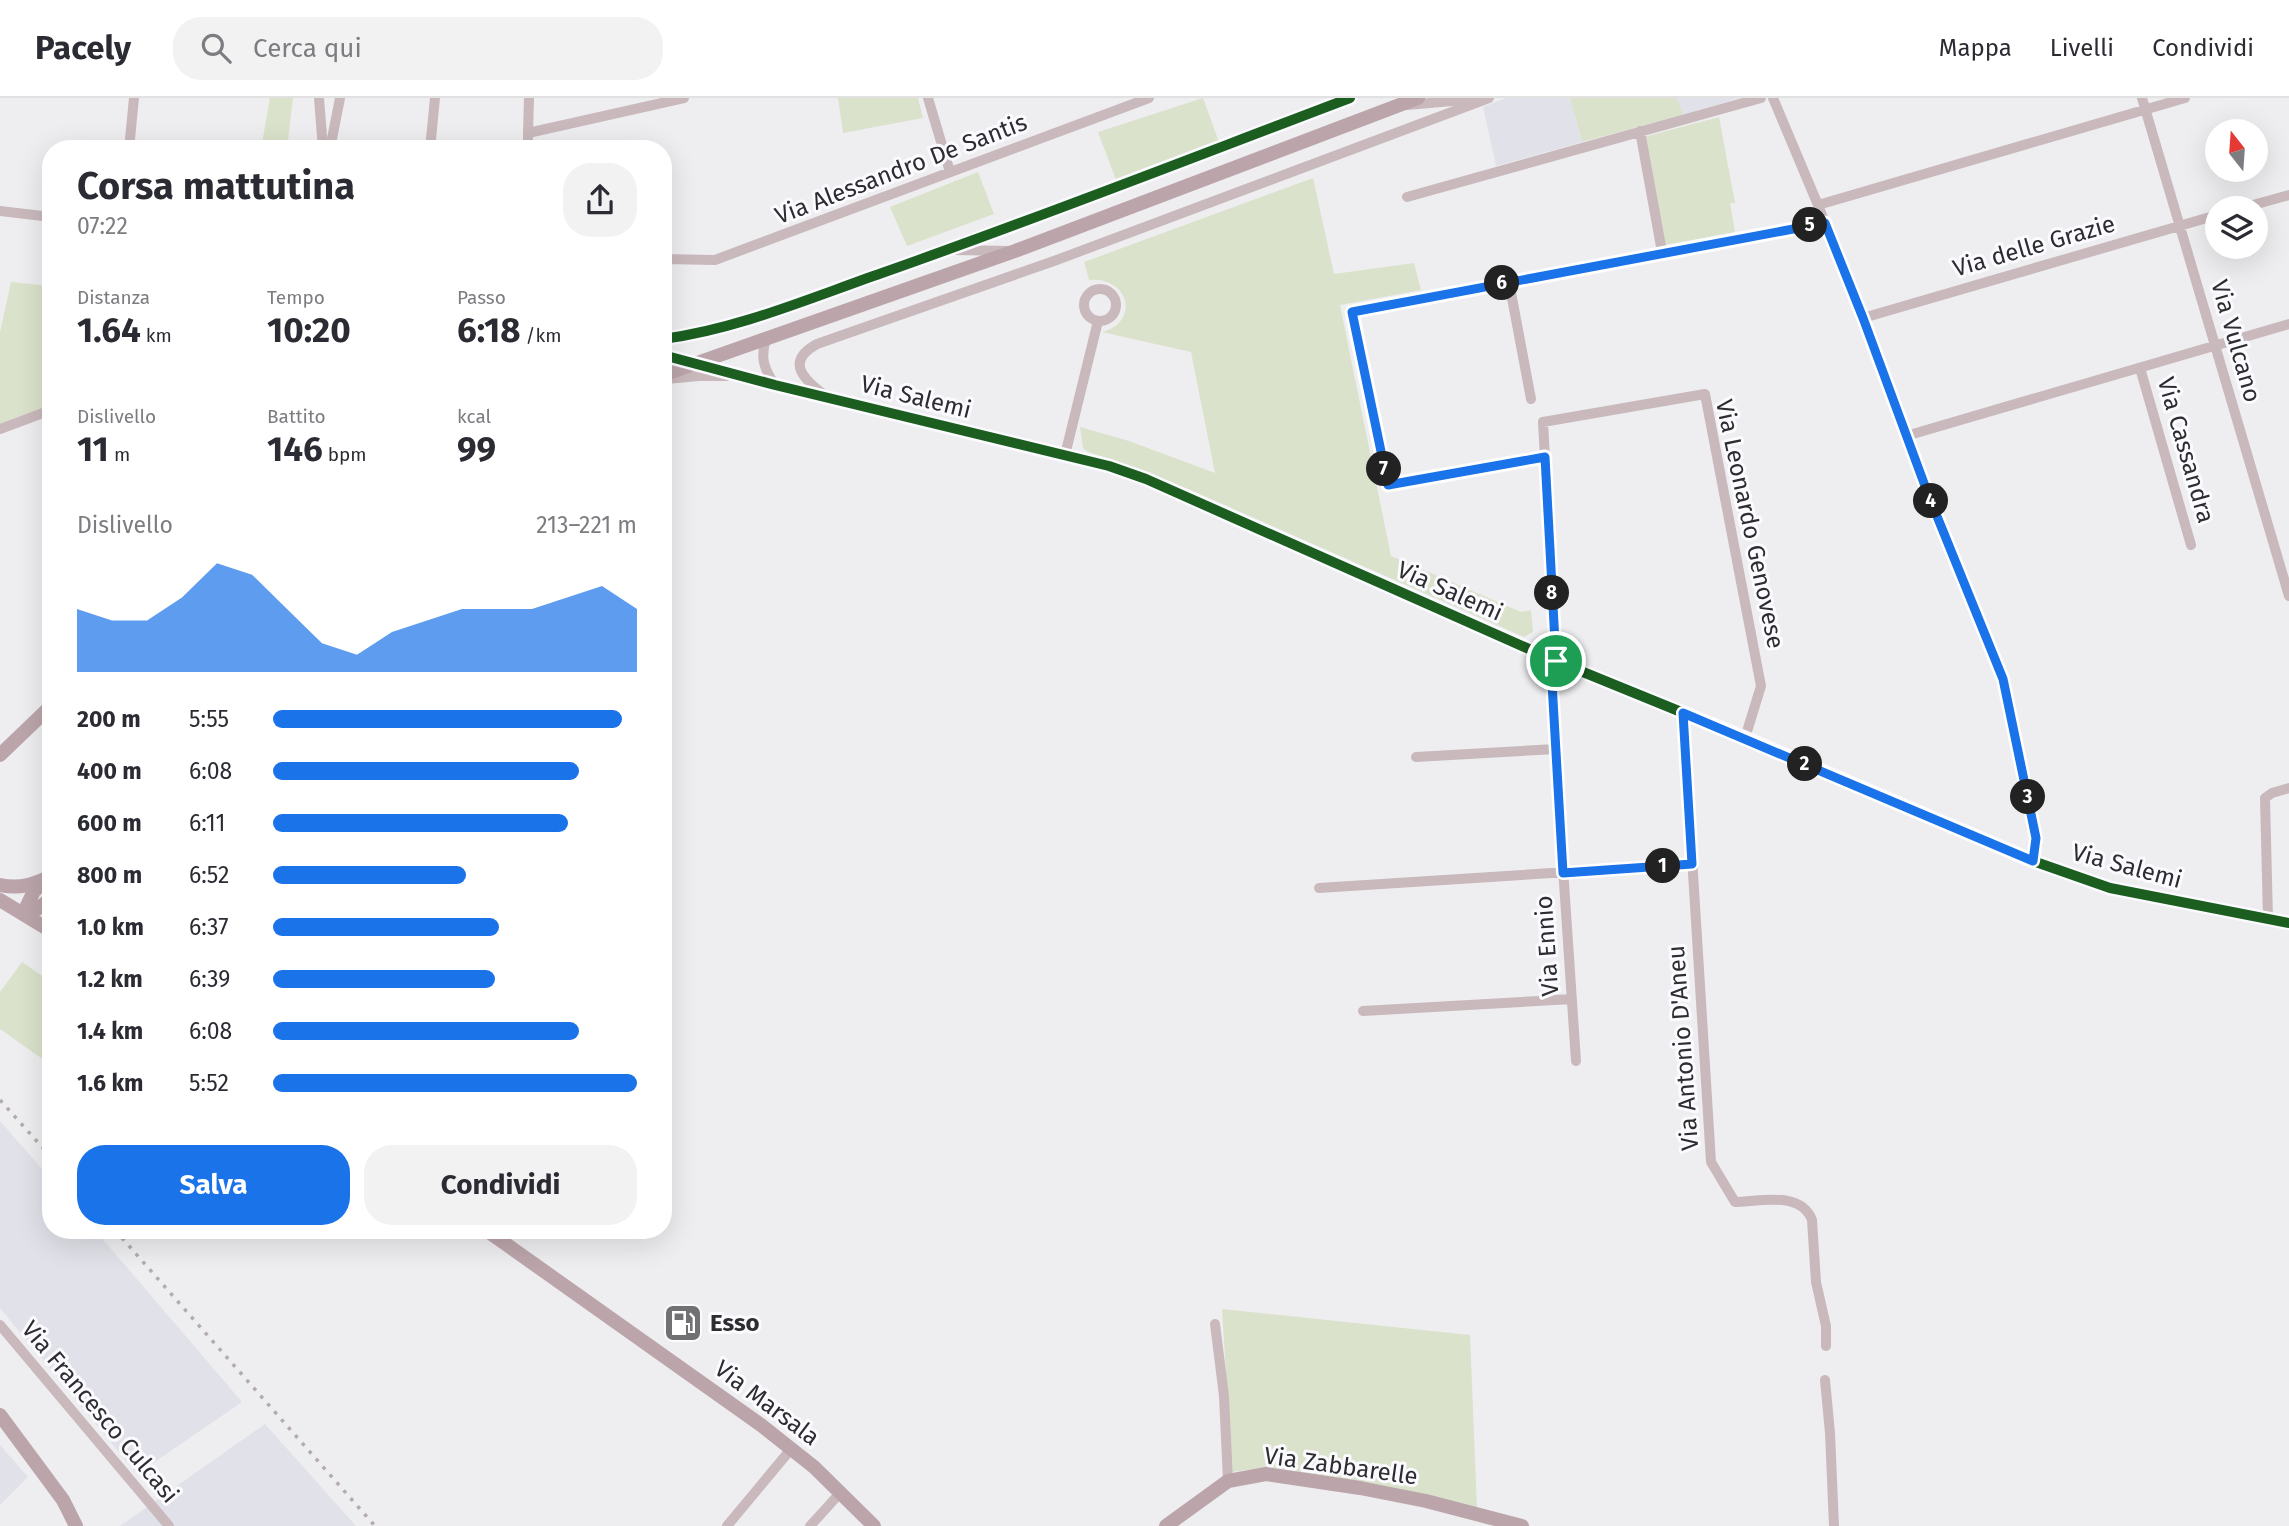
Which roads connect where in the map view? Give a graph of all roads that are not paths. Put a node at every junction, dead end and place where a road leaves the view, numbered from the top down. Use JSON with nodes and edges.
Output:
{"nodes":[{"id":1,"x":134,"y":98,"type":"edge"},
{"id":2,"x":319,"y":98,"type":"edge"},
{"id":3,"x":341,"y":98,"type":"edge"},
{"id":4,"x":435,"y":98,"type":"edge"},
{"id":5,"x":529,"y":98,"type":"edge"},
{"id":6,"x":684,"y":98,"type":"edge"},
{"id":7,"x":928,"y":98,"type":"edge"},
{"id":8,"x":1149,"y":98,"type":"edge"},
{"id":9,"x":1350,"y":98,"type":"edge"},
{"id":10,"x":1418,"y":98,"type":"edge"},
{"id":11,"x":1489,"y":98,"type":"edge"},
{"id":12,"x":1761,"y":98,"type":"edge"},
{"id":13,"x":1773,"y":98,"type":"edge"},
{"id":14,"x":2185,"y":98,"type":"edge"},
{"id":15,"x":2144,"y":104,"type":"edge"},
{"id":16,"x":1397,"y":106,"type":"junction"},
{"id":17,"x":1640,"y":131,"type":"junction"},
{"id":18,"x":528,"y":133,"type":"junction"},
{"id":19,"x":130,"y":140,"type":"edge"},
{"id":20,"x":322,"y":140,"type":"edge"},
{"id":21,"x":332,"y":140,"type":"edge"},
{"id":22,"x":431,"y":140,"type":"edge"},
{"id":23,"x":528,"y":140,"type":"edge"},
{"id":24,"x":950,"y":172,"type":"junction"},
{"id":25,"x":2289,"y":195,"type":"edge"},
{"id":26,"x":1407,"y":197,"type":"dead end"},
{"id":27,"x":2268,"y":201,"type":"edge"},
{"id":28,"x":1818,"y":205,"type":"junction"},
{"id":29,"x":0,"y":213,"type":"edge"},
{"id":30,"x":42,"y":216,"type":"edge"},
{"id":31,"x":2205,"y":219,"type":"edge"},
{"id":32,"x":1825,"y":223,"type":"junction"},
{"id":33,"x":2180,"y":226,"type":"junction"},
{"id":34,"x":946,"y":250,"type":"junction"},
{"id":35,"x":1015,"y":251,"type":"junction"},
{"id":36,"x":1662,"y":252,"type":"junction"},
{"id":37,"x":672,"y":259,"type":"edge"},
{"id":38,"x":1509,"y":282,"type":"junction"},
{"id":39,"x":1863,"y":318,"type":"junction"},
{"id":40,"x":1098,"y":321,"type":"dead end"},
{"id":41,"x":2289,"y":324,"type":"edge"},
{"id":42,"x":672,"y":338,"type":"edge"},
{"id":43,"x":766,"y":339,"type":"junction"},
{"id":44,"x":2215,"y":346,"type":"junction"},
{"id":45,"x":672,"y":357,"type":"edge"},
{"id":46,"x":695,"y":363,"type":"junction"},
{"id":47,"x":2140,"y":368,"type":"junction"},
{"id":48,"x":672,"y":373,"type":"edge"},
{"id":49,"x":672,"y":377,"type":"edge"},
{"id":50,"x":747,"y":377,"type":"junction"},
{"id":51,"x":775,"y":385,"type":"junction"},
{"id":52,"x":828,"y":398,"type":"junction"},
{"id":53,"x":1531,"y":399,"type":"dead end"},
{"id":54,"x":42,"y":413,"type":"edge"},
{"id":55,"x":1542,"y":422,"type":"joint"},
{"id":56,"x":0,"y":429,"type":"edge"},
{"id":57,"x":1906,"y":436,"type":"junction"},
{"id":58,"x":1065,"y":455,"type":"junction"},
{"id":59,"x":1545,"y":457,"type":"junction"},
{"id":60,"x":2191,"y":545,"type":"dead end"},
{"id":61,"x":2289,"y":596,"type":"edge"},
{"id":62,"x":1556,"y":661,"type":"junction"},
{"id":63,"x":1683,"y":713,"type":"junction"},
{"id":64,"x":42,"y":715,"type":"edge"},
{"id":65,"x":1745,"y":738,"type":"junction"},
{"id":66,"x":1555,"y":749,"type":"junction"},
{"id":67,"x":0,"y":755,"type":"edge"},
{"id":68,"x":1416,"y":757,"type":"dead end"},
{"id":69,"x":2289,"y":788,"type":"edge"},
{"id":70,"x":2033,"y":861,"type":"junction"},
{"id":71,"x":1692,"y":864,"type":"junction"},
{"id":72,"x":1563,"y":873,"type":"junction"},
{"id":73,"x":42,"y":881,"type":"edge"},
{"id":74,"x":42,"y":884,"type":"edge"},
{"id":75,"x":0,"y":885,"type":"edge"},
{"id":76,"x":1319,"y":888,"type":"dead end"},
{"id":77,"x":0,"y":900,"type":"edge"},
{"id":78,"x":42,"y":905,"type":"edge"},
{"id":79,"x":23,"y":914,"type":"junction"},
{"id":80,"x":2268,"y":919,"type":"junction"},
{"id":81,"x":2289,"y":923,"type":"edge"},
{"id":82,"x":42,"y":926,"type":"edge"},
{"id":83,"x":1572,"y":999,"type":"junction"},
{"id":84,"x":1363,"y":1011,"type":"dead end"},
{"id":85,"x":1576,"y":1061,"type":"dead end"},
{"id":86,"x":499,"y":1239,"type":"edge"},
{"id":87,"x":1215,"y":1324,"type":"dead end"},
{"id":88,"x":0,"y":1325,"type":"edge"},
{"id":89,"x":1826,"y":1346,"type":"dead end"},
{"id":90,"x":1825,"y":1380,"type":"dead end"},
{"id":91,"x":0,"y":1415,"type":"edge"},
{"id":92,"x":791,"y":1448,"type":"junction"},
{"id":93,"x":1228,"y":1481,"type":"junction"},
{"id":94,"x":841,"y":1492,"type":"junction"},
{"id":95,"x":76,"y":1526,"type":"edge"},
{"id":96,"x":169,"y":1526,"type":"edge"},
{"id":97,"x":727,"y":1526,"type":"edge"},
{"id":98,"x":810,"y":1526,"type":"edge"},
{"id":99,"x":874,"y":1526,"type":"edge"},
{"id":100,"x":1166,"y":1526,"type":"edge"},
{"id":101,"x":1522,"y":1526,"type":"edge"},
{"id":102,"x":1835,"y":1526,"type":"edge"}],
"edges":[{"from":1,"to":19,"type":"street"},
{"from":2,"to":20,"type":"street"},
{"from":3,"to":21,"type":"street"},
{"from":4,"to":22,"type":"street"},
{"from":5,"to":18,"type":"street"},
{"from":6,"to":18,"type":"street"},
{"from":7,"to":24,"type":"street"},
{"from":8,"to":24,"type":"street","name":"Via Alessandro De Santis"},
{"from":9,"to":34,"type":"street"},
{"from":10,"to":16,"type":"main road"},
{"from":11,"to":16,"type":"street"},
{"from":11,"to":52,"type":"street"},
{"from":12,"to":17,"type":"street"},
{"from":13,"to":28,"type":"street"},
{"from":14,"to":15,"type":"street"},
{"from":15,"to":28,"type":"street"},
{"from":15,"to":33,"type":"street","name":"Via Vulcano"},
{"from":16,"to":35,"type":"main road"},
{"from":17,"to":26,"type":"street"},
{"from":17,"to":36,"type":"street"},
{"from":18,"to":23,"type":"street"},
{"from":24,"to":37,"type":"street","name":"Via Alessandro De Santis"},
{"from":25,"to":27,"type":"street"},
{"from":28,"to":32,"type":"street"},
{"from":29,"to":30,"type":"street"},
{"from":31,"to":33,"type":"street","name":"Via delle Grazie"},
{"from":32,"to":36,"type":"street"},
{"from":32,"to":39,"type":"street"},
{"from":33,"to":39,"type":"street","name":"Via delle Grazie"},
{"from":33,"to":44,"type":"street","name":"Via Vulcano"},
{"from":34,"to":35,"type":"street"},
{"from":34,"to":42,"type":"street"},
{"from":35,"to":43,"type":"main road"},
{"from":36,"to":38,"type":"street"},
{"from":38,"to":53,"type":"street"},
{"from":38,"to":59,"type":"street"},
{"from":39,"to":57,"type":"street"},
{"from":40,"to":58,"type":"street"},
{"from":41,"to":44,"type":"street"},
{"from":43,"to":46,"type":"main road"},
{"from":43,"to":51,"type":"street"},
{"from":44,"to":47,"type":"street"},
{"from":44,"to":61,"type":"street","name":"Via Vulcano"},
{"from":45,"to":46,"type":"street","name":"Via Salemi"},
{"from":46,"to":48,"type":"main road"},
{"from":46,"to":50,"type":"street","name":"Via Salemi"},
{"from":47,"to":57,"type":"street"},
{"from":47,"to":60,"type":"street","name":"Via Cassandra"},
{"from":49,"to":50,"type":"street"},
{"from":50,"to":51,"type":"street","name":"Via Salemi"},
{"from":51,"to":52,"type":"street","name":"Via Salemi"},
{"from":52,"to":58,"type":"street","name":"Via Salemi"},
{"from":54,"to":56,"type":"street"},
{"from":55,"to":59,"type":"street","name":"Via Ennio"},
{"from":55,"to":65,"type":"street","name":"Via Leonardo Genovese"},
{"from":57,"to":70,"type":"street"},
{"from":58,"to":62,"type":"street","name":"Via Salemi"},
{"from":59,"to":62,"type":"street","name":"Via Ennio"},
{"from":62,"to":63,"type":"street","name":"Via Salemi"},
{"from":62,"to":66,"type":"street","name":"Via Ennio"},
{"from":63,"to":65,"type":"street","name":"Via Salemi"},
{"from":63,"to":71,"type":"street","name":"Via Antonio D'Aneu"},
{"from":64,"to":67,"type":"main road"},
{"from":65,"to":70,"type":"street","name":"Via Salemi"},
{"from":66,"to":68,"type":"street"},
{"from":66,"to":72,"type":"street","name":"Via Ennio"},
{"from":69,"to":80,"type":"street"},
{"from":70,"to":80,"type":"street","name":"Via Salemi"},
{"from":71,"to":72,"type":"street"},
{"from":71,"to":89,"type":"street","name":"Via Antonio D'Aneu"},
{"from":72,"to":76,"type":"street"},
{"from":72,"to":83,"type":"street","name":"Via Ennio"},
{"from":73,"to":75,"type":"main road"},
{"from":74,"to":79,"type":"main road"},
{"from":77,"to":79,"type":"main road"},
{"from":78,"to":79,"type":"main road"},
{"from":79,"to":82,"type":"main road"},
{"from":80,"to":81,"type":"street","name":"Via Salemi"},
{"from":83,"to":84,"type":"street"},
{"from":83,"to":85,"type":"street","name":"Via Ennio"},
{"from":86,"to":92,"type":"main road","name":"Via Marsala"},
{"from":87,"to":93,"type":"street"},
{"from":88,"to":96,"type":"street","name":"Via Francesco Culcasi"},
{"from":90,"to":102,"type":"street"},
{"from":91,"to":95,"type":"main road"},
{"from":92,"to":94,"type":"main road","name":"Via Marsala"},
{"from":92,"to":97,"type":"street"},
{"from":93,"to":100,"type":"main road","name":"Via Zabbarelle"},
{"from":93,"to":101,"type":"main road","name":"Via Zabbarelle"},
{"from":94,"to":98,"type":"street"},
{"from":94,"to":99,"type":"main road","name":"Via Marsala"}]}
